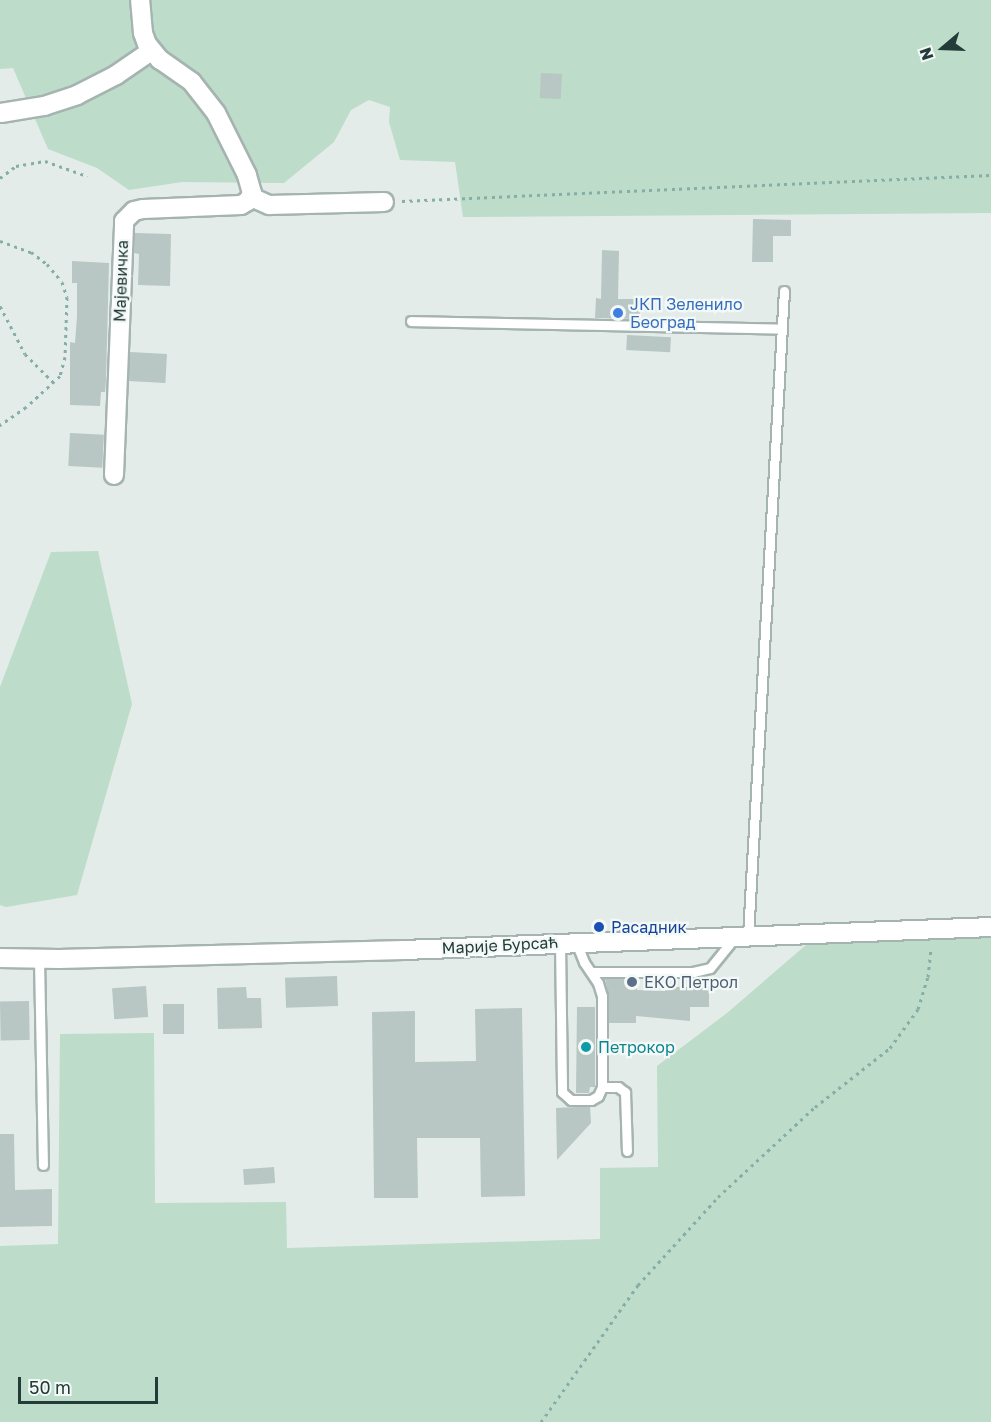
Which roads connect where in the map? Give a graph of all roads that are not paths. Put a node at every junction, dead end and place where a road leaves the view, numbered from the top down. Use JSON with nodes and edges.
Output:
{"nodes":[{"id":1,"x":140,"y":0,"type":"edge"},
{"id":2,"x":151,"y":51,"type":"junction"},
{"id":3,"x":1,"y":113,"type":"edge"},
{"id":4,"x":251,"y":197,"type":"junction"},
{"id":5,"x":384,"y":202,"type":"road end"},
{"id":6,"x":784,"y":291,"type":"dead end"},
{"id":7,"x":411,"y":321,"type":"dead end"},
{"id":8,"x":782,"y":329,"type":"junction"},
{"id":9,"x":114,"y":475,"type":"dead end"},
{"id":10,"x":991,"y":927,"type":"edge"},
{"id":11,"x":742,"y":936,"type":"junction"},
{"id":12,"x":568,"y":942,"type":"junction"},
{"id":13,"x":3,"y":959,"type":"edge"},
{"id":14,"x":39,"y":959,"type":"junction"},
{"id":15,"x":592,"y":972,"type":"junction"},
{"id":16,"x":602,"y":1088,"type":"junction"},
{"id":17,"x":627,"y":1151,"type":"dead end"},
{"id":18,"x":43,"y":1166,"type":"dead end"}],
"edges":[{"from":1,"to":2,"type":"street"},
{"from":2,"to":3,"type":"street"},
{"from":2,"to":4,"type":"street"},
{"from":4,"to":5,"type":"street"},
{"from":4,"to":9,"type":"street","name":"Мајевичка"},
{"from":6,"to":8,"type":"lane"},
{"from":7,"to":8,"type":"lane"},
{"from":8,"to":11,"type":"lane"},
{"from":10,"to":11,"type":"street","name":"Марије Бурсаћ"},
{"from":11,"to":12,"type":"street","name":"Марије Бурсаћ"},
{"from":11,"to":15,"type":"lane"},
{"from":12,"to":14,"type":"street","name":"Марије Бурсаћ"},
{"from":12,"to":15,"type":"lane"},
{"from":12,"to":16,"type":"lane"},
{"from":13,"to":14,"type":"street","name":"Марије Бурсаћ"},
{"from":14,"to":18,"type":"lane"},
{"from":15,"to":16,"type":"lane"},
{"from":16,"to":17,"type":"lane"}]}
